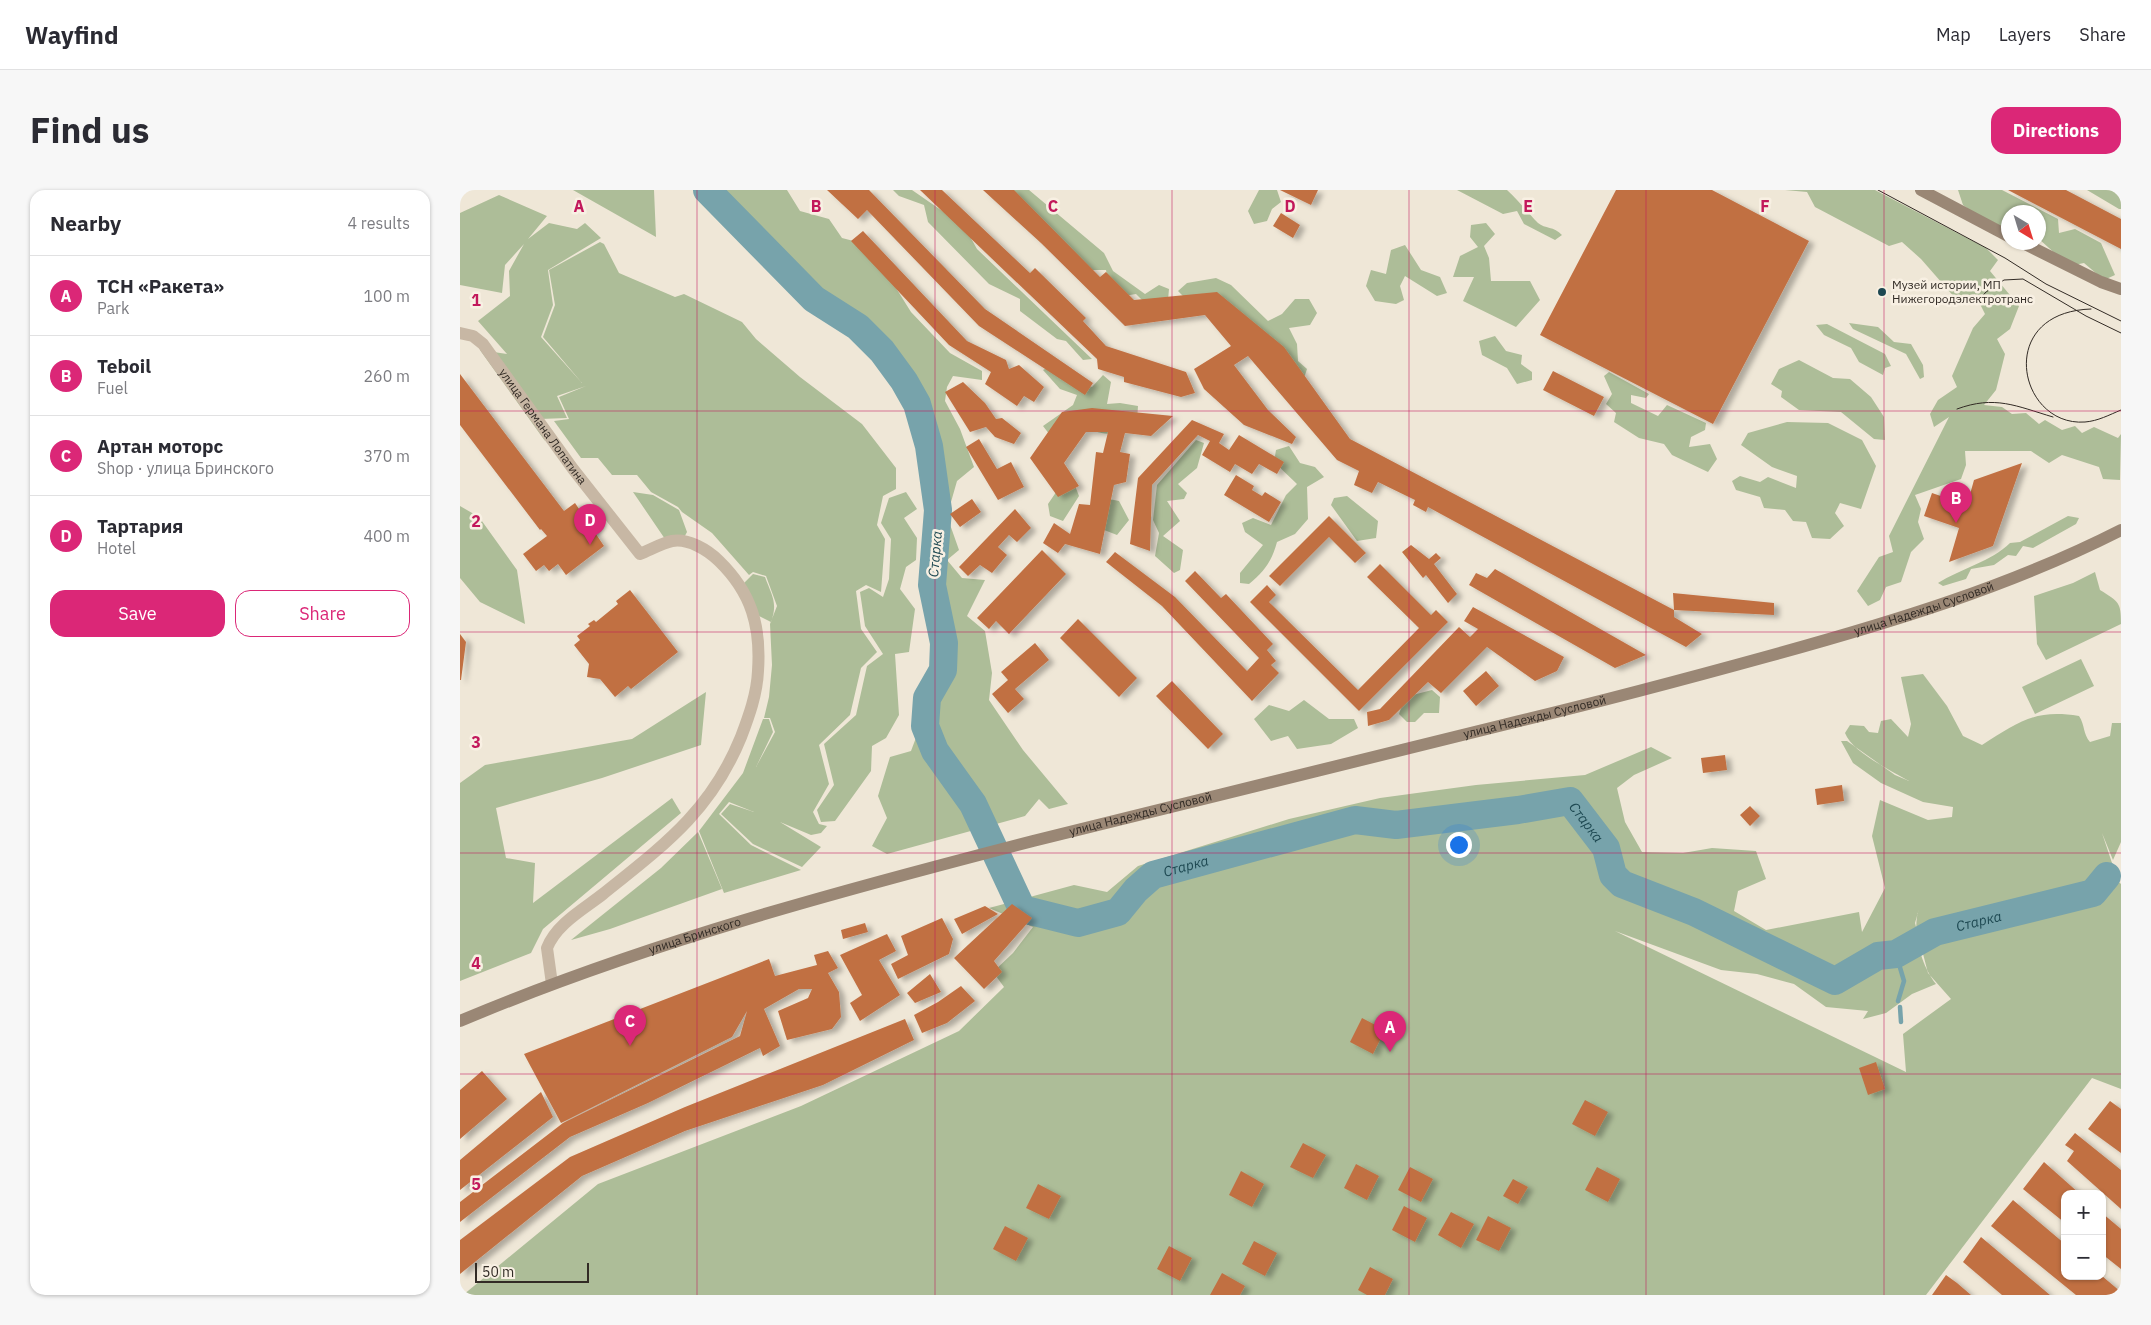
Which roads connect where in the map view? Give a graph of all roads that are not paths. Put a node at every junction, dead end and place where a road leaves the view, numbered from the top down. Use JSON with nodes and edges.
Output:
{"nodes":[{"id":1,"x":1921,"y":190,"type":"edge"},
{"id":2,"x":2001,"y":232,"type":"edge"},
{"id":3,"x":2037,"y":250,"type":"edge"},
{"id":4,"x":2121,"y":289,"type":"edge"},
{"id":5,"x":460,"y":333,"type":"edge"},
{"id":6,"x":2121,"y":530,"type":"edge"},
{"id":7,"x":935,"y":866,"type":"joint"},
{"id":8,"x":552,"y":984,"type":"junction"},
{"id":9,"x":460,"y":1021,"type":"edge"}],
"edges":[{"from":1,"to":2,"type":"main road"},
{"from":3,"to":4,"type":"main road"},
{"from":5,"to":8,"type":"street","name":"улица Германа Лопатина"},
{"from":6,"to":7,"type":"main road","name":"улица Надежды Сусловой"},
{"from":7,"to":8,"type":"main road","name":"улица Бринского"},
{"from":8,"to":9,"type":"main road","name":"улица Бринского"}]}
